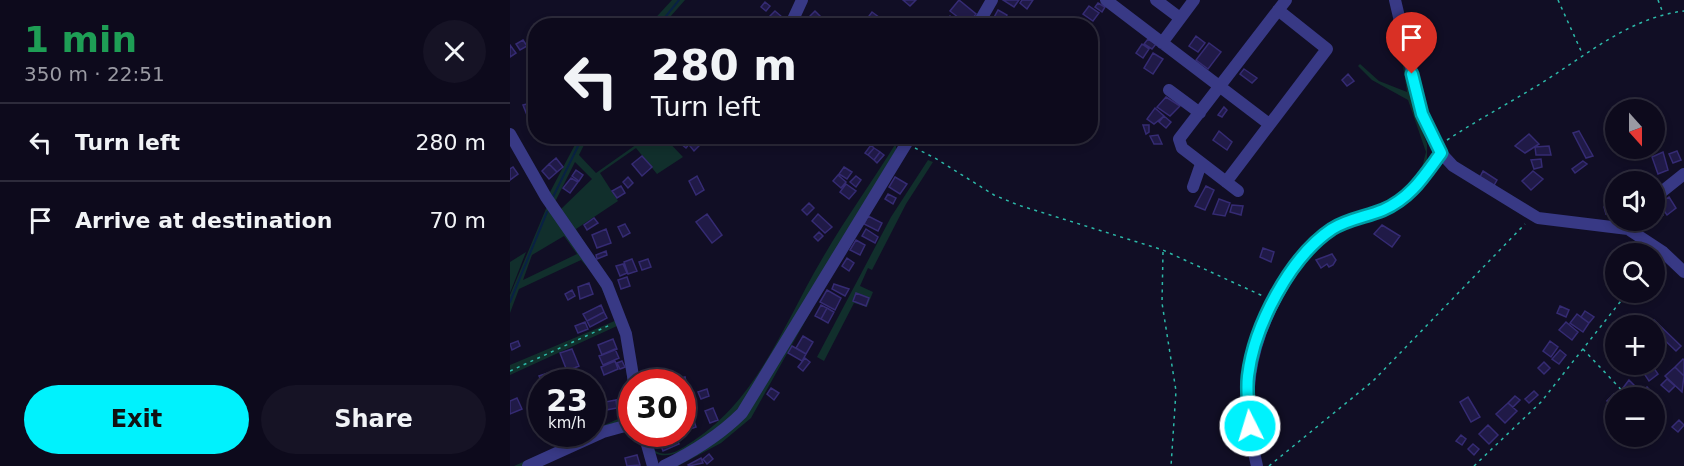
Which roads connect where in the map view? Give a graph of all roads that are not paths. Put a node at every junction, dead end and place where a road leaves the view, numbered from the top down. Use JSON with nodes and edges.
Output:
{"nodes":[{"id":1,"x":802,"y":0,"type":"edge"},
{"id":2,"x":992,"y":0,"type":"edge"},
{"id":3,"x":1106,"y":0,"type":"edge"},
{"id":4,"x":1156,"y":0,"type":"edge"},
{"id":5,"x":1194,"y":0,"type":"edge"},
{"id":6,"x":1395,"y":0,"type":"edge"},
{"id":7,"x":1282,"y":5,"type":"edge"},
{"id":8,"x":794,"y":18,"type":"edge"},
{"id":9,"x":981,"y":18,"type":"edge"},
{"id":10,"x":1180,"y":18,"type":"junction"},
{"id":11,"x":1162,"y":43,"type":"junction"},
{"id":12,"x":1220,"y":86,"type":"junction"},
{"id":13,"x":1169,"y":90,"type":"dead end"},
{"id":14,"x":1200,"y":113,"type":"junction"},
{"id":15,"x":1269,"y":124,"type":"junction"},
{"id":16,"x":510,"y":134,"type":"edge"},
{"id":17,"x":907,"y":144,"type":"edge"},
{"id":18,"x":1442,"y":147,"type":"junction"},
{"id":19,"x":1201,"y":164,"type":"junction"},
{"id":20,"x":1684,"y":174,"type":"edge"},
{"id":21,"x":1226,"y":182,"type":"junction"},
{"id":22,"x":1193,"y":188,"type":"dead end"},
{"id":23,"x":1665,"y":189,"type":"edge"},
{"id":24,"x":1238,"y":191,"type":"dead end"},
{"id":25,"x":1605,"y":223,"type":"edge"},
{"id":26,"x":1639,"y":231,"type":"edge"},
{"id":27,"x":1684,"y":272,"type":"edge"},
{"id":28,"x":632,"y":369,"type":"edge"},
{"id":29,"x":618,"y":428,"type":"edge"},
{"id":30,"x":648,"y":447,"type":"edge"},
{"id":31,"x":528,"y":466,"type":"edge"},
{"id":32,"x":653,"y":466,"type":"edge"},
{"id":33,"x":664,"y":466,"type":"edge"},
{"id":34,"x":1257,"y":466,"type":"edge"}],
"edges":[{"from":1,"to":8,"type":"street"},
{"from":2,"to":9,"type":"street"},
{"from":3,"to":11,"type":"street"},
{"from":4,"to":10,"type":"street"},
{"from":5,"to":10,"type":"street"},
{"from":6,"to":18,"type":"street"},
{"from":7,"to":12,"type":"street"},
{"from":7,"to":15,"type":"street"},
{"from":10,"to":11,"type":"street"},
{"from":11,"to":12,"type":"street"},
{"from":12,"to":14,"type":"street"},
{"from":12,"to":15,"type":"street"},
{"from":13,"to":14,"type":"street"},
{"from":14,"to":19,"type":"street"},
{"from":15,"to":21,"type":"street"},
{"from":16,"to":28,"type":"street"},
{"from":17,"to":33,"type":"street"},
{"from":18,"to":25,"type":"street"},
{"from":18,"to":34,"type":"street"},
{"from":19,"to":21,"type":"street"},
{"from":19,"to":22,"type":"street"},
{"from":20,"to":23,"type":"street"},
{"from":21,"to":24,"type":"street"},
{"from":26,"to":27,"type":"street"},
{"from":29,"to":31,"type":"street"},
{"from":30,"to":32,"type":"street"}]}
